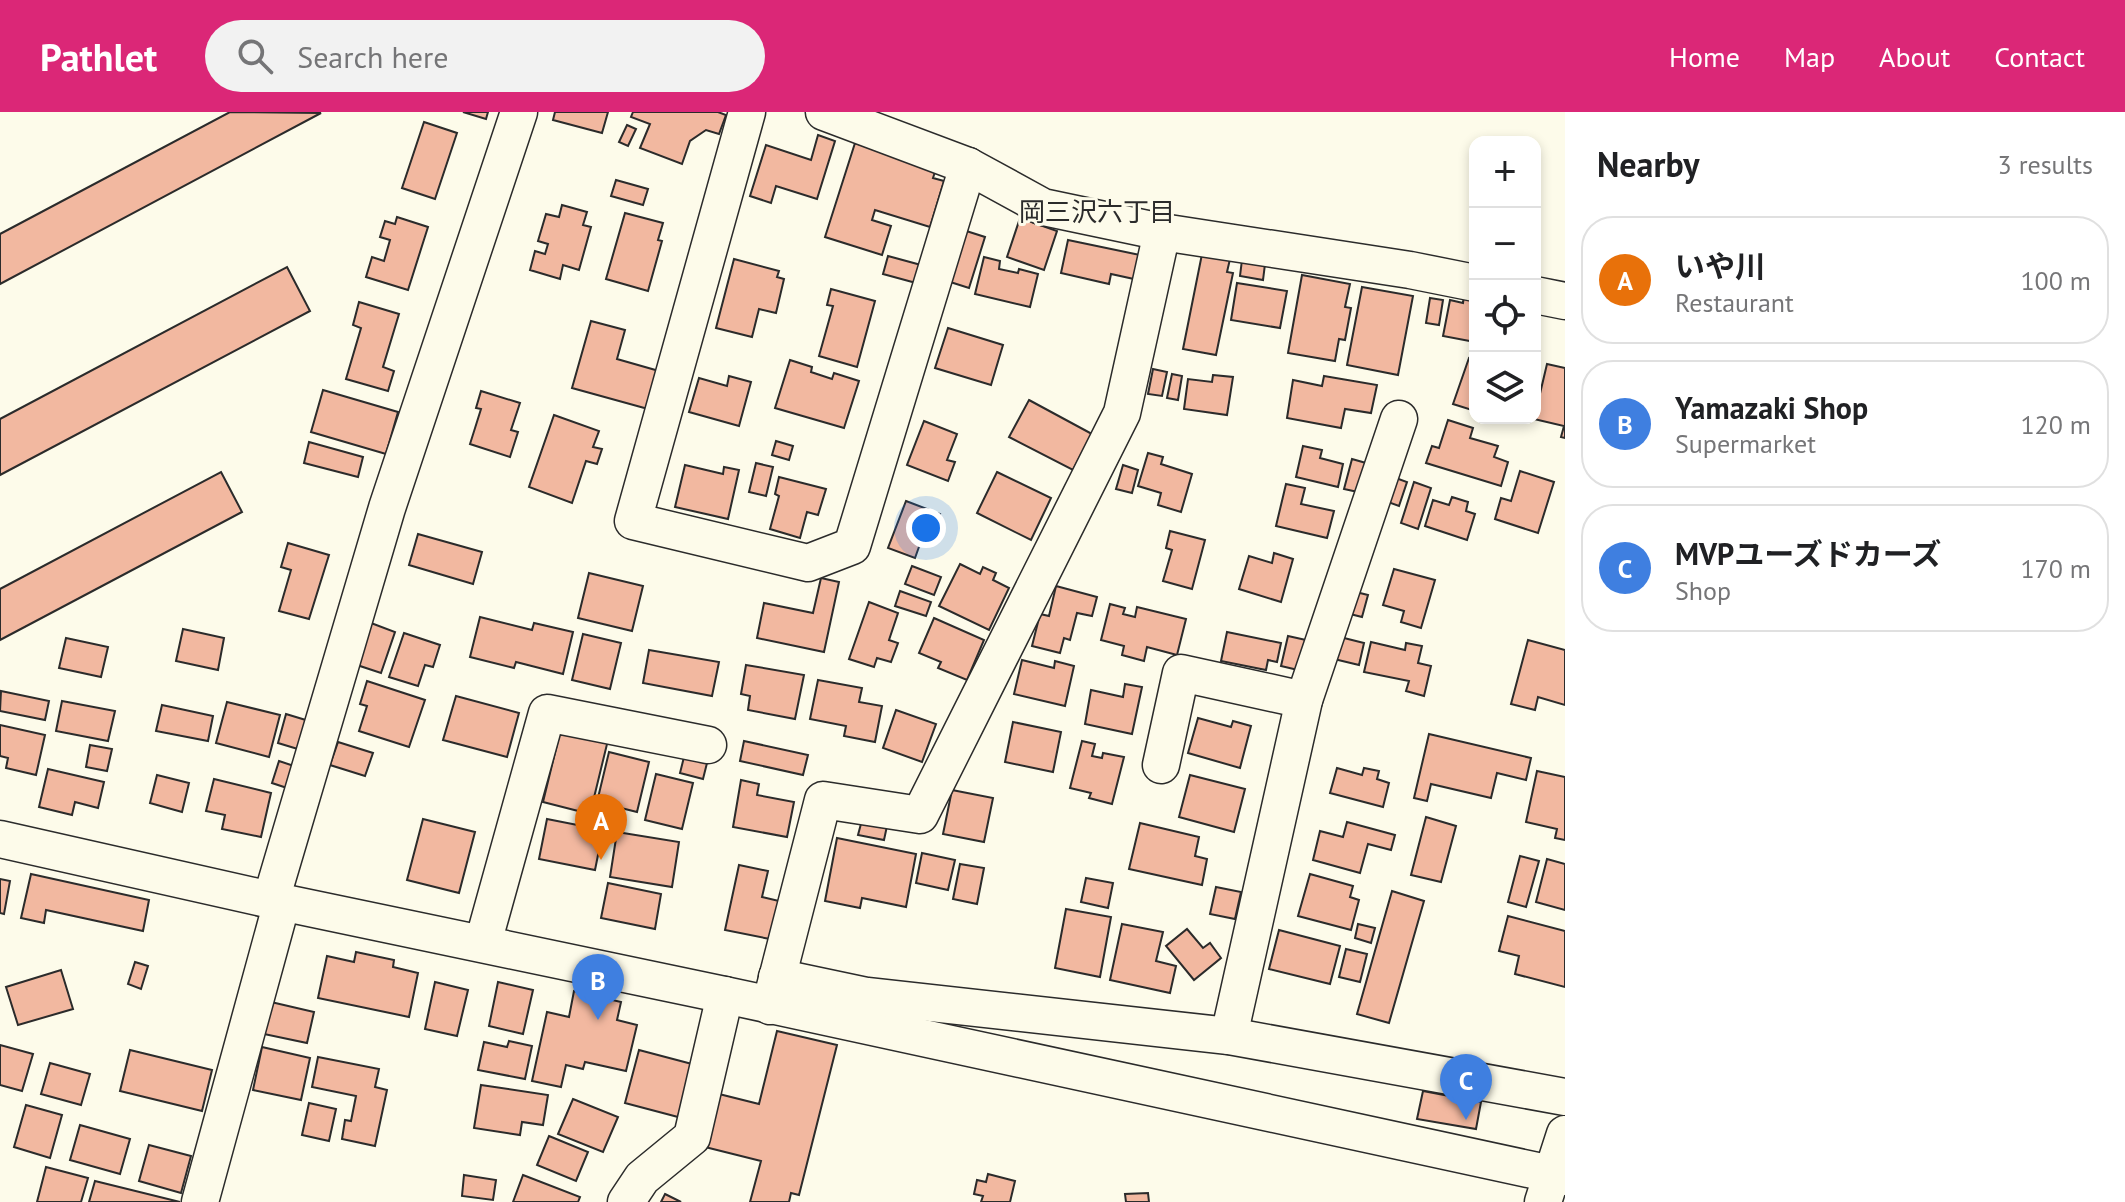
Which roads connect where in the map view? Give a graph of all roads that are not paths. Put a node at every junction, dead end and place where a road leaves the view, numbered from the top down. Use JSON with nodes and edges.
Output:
{"nodes":[{"id":1,"x":519,"y":112,"type":"edge"},
{"id":2,"x":747,"y":112,"type":"edge"},
{"id":3,"x":824,"y":112,"type":"edge"},
{"id":4,"x":968,"y":166,"type":"junction"},
{"id":5,"x":1162,"y":232,"type":"junction"},
{"id":6,"x":1469,"y":282,"type":"edge"},
{"id":7,"x":1541,"y":296,"type":"edge"},
{"id":8,"x":1565,"y":301,"type":"edge"},
{"id":9,"x":1399,"y":419,"type":"dead end"},
{"id":10,"x":1304,"y":700,"type":"junction"},
{"id":11,"x":708,"y":745,"type":"dead end"},
{"id":12,"x":1161,"y":765,"type":"dead end"},
{"id":13,"x":0,"y":839,"type":"edge"},
{"id":14,"x":276,"y":901,"type":"junction"},
{"id":15,"x":483,"y":943,"type":"junction"},
{"id":16,"x":774,"y":991,"type":"junction"},
{"id":17,"x":725,"y":995,"type":"junction"},
{"id":18,"x":1229,"y":1036,"type":"junction"},
{"id":19,"x":1565,"y":1097,"type":"edge"},
{"id":20,"x":1565,"y":1134,"type":"edge"},
{"id":21,"x":1553,"y":1184,"type":"edge"},
{"id":22,"x":200,"y":1202,"type":"edge"},
{"id":23,"x":626,"y":1202,"type":"edge"}],
"edges":[{"from":1,"to":14,"type":"street"},
{"from":2,"to":4,"type":"street"},
{"from":3,"to":4,"type":"street"},
{"from":4,"to":5,"type":"street"},
{"from":5,"to":6,"type":"street"},
{"from":5,"to":16,"type":"street"},
{"from":7,"to":8,"type":"street"},
{"from":9,"to":10,"type":"street"},
{"from":10,"to":12,"type":"street"},
{"from":10,"to":18,"type":"street"},
{"from":11,"to":15,"type":"street"},
{"from":13,"to":14,"type":"street"},
{"from":14,"to":15,"type":"street"},
{"from":14,"to":22,"type":"street"},
{"from":15,"to":17,"type":"street"},
{"from":16,"to":17,"type":"street"},
{"from":16,"to":18,"type":"street"},
{"from":16,"to":21,"type":"street"},
{"from":17,"to":23,"type":"street"},
{"from":18,"to":19,"type":"street"},
{"from":20,"to":21,"type":"street"}]}
